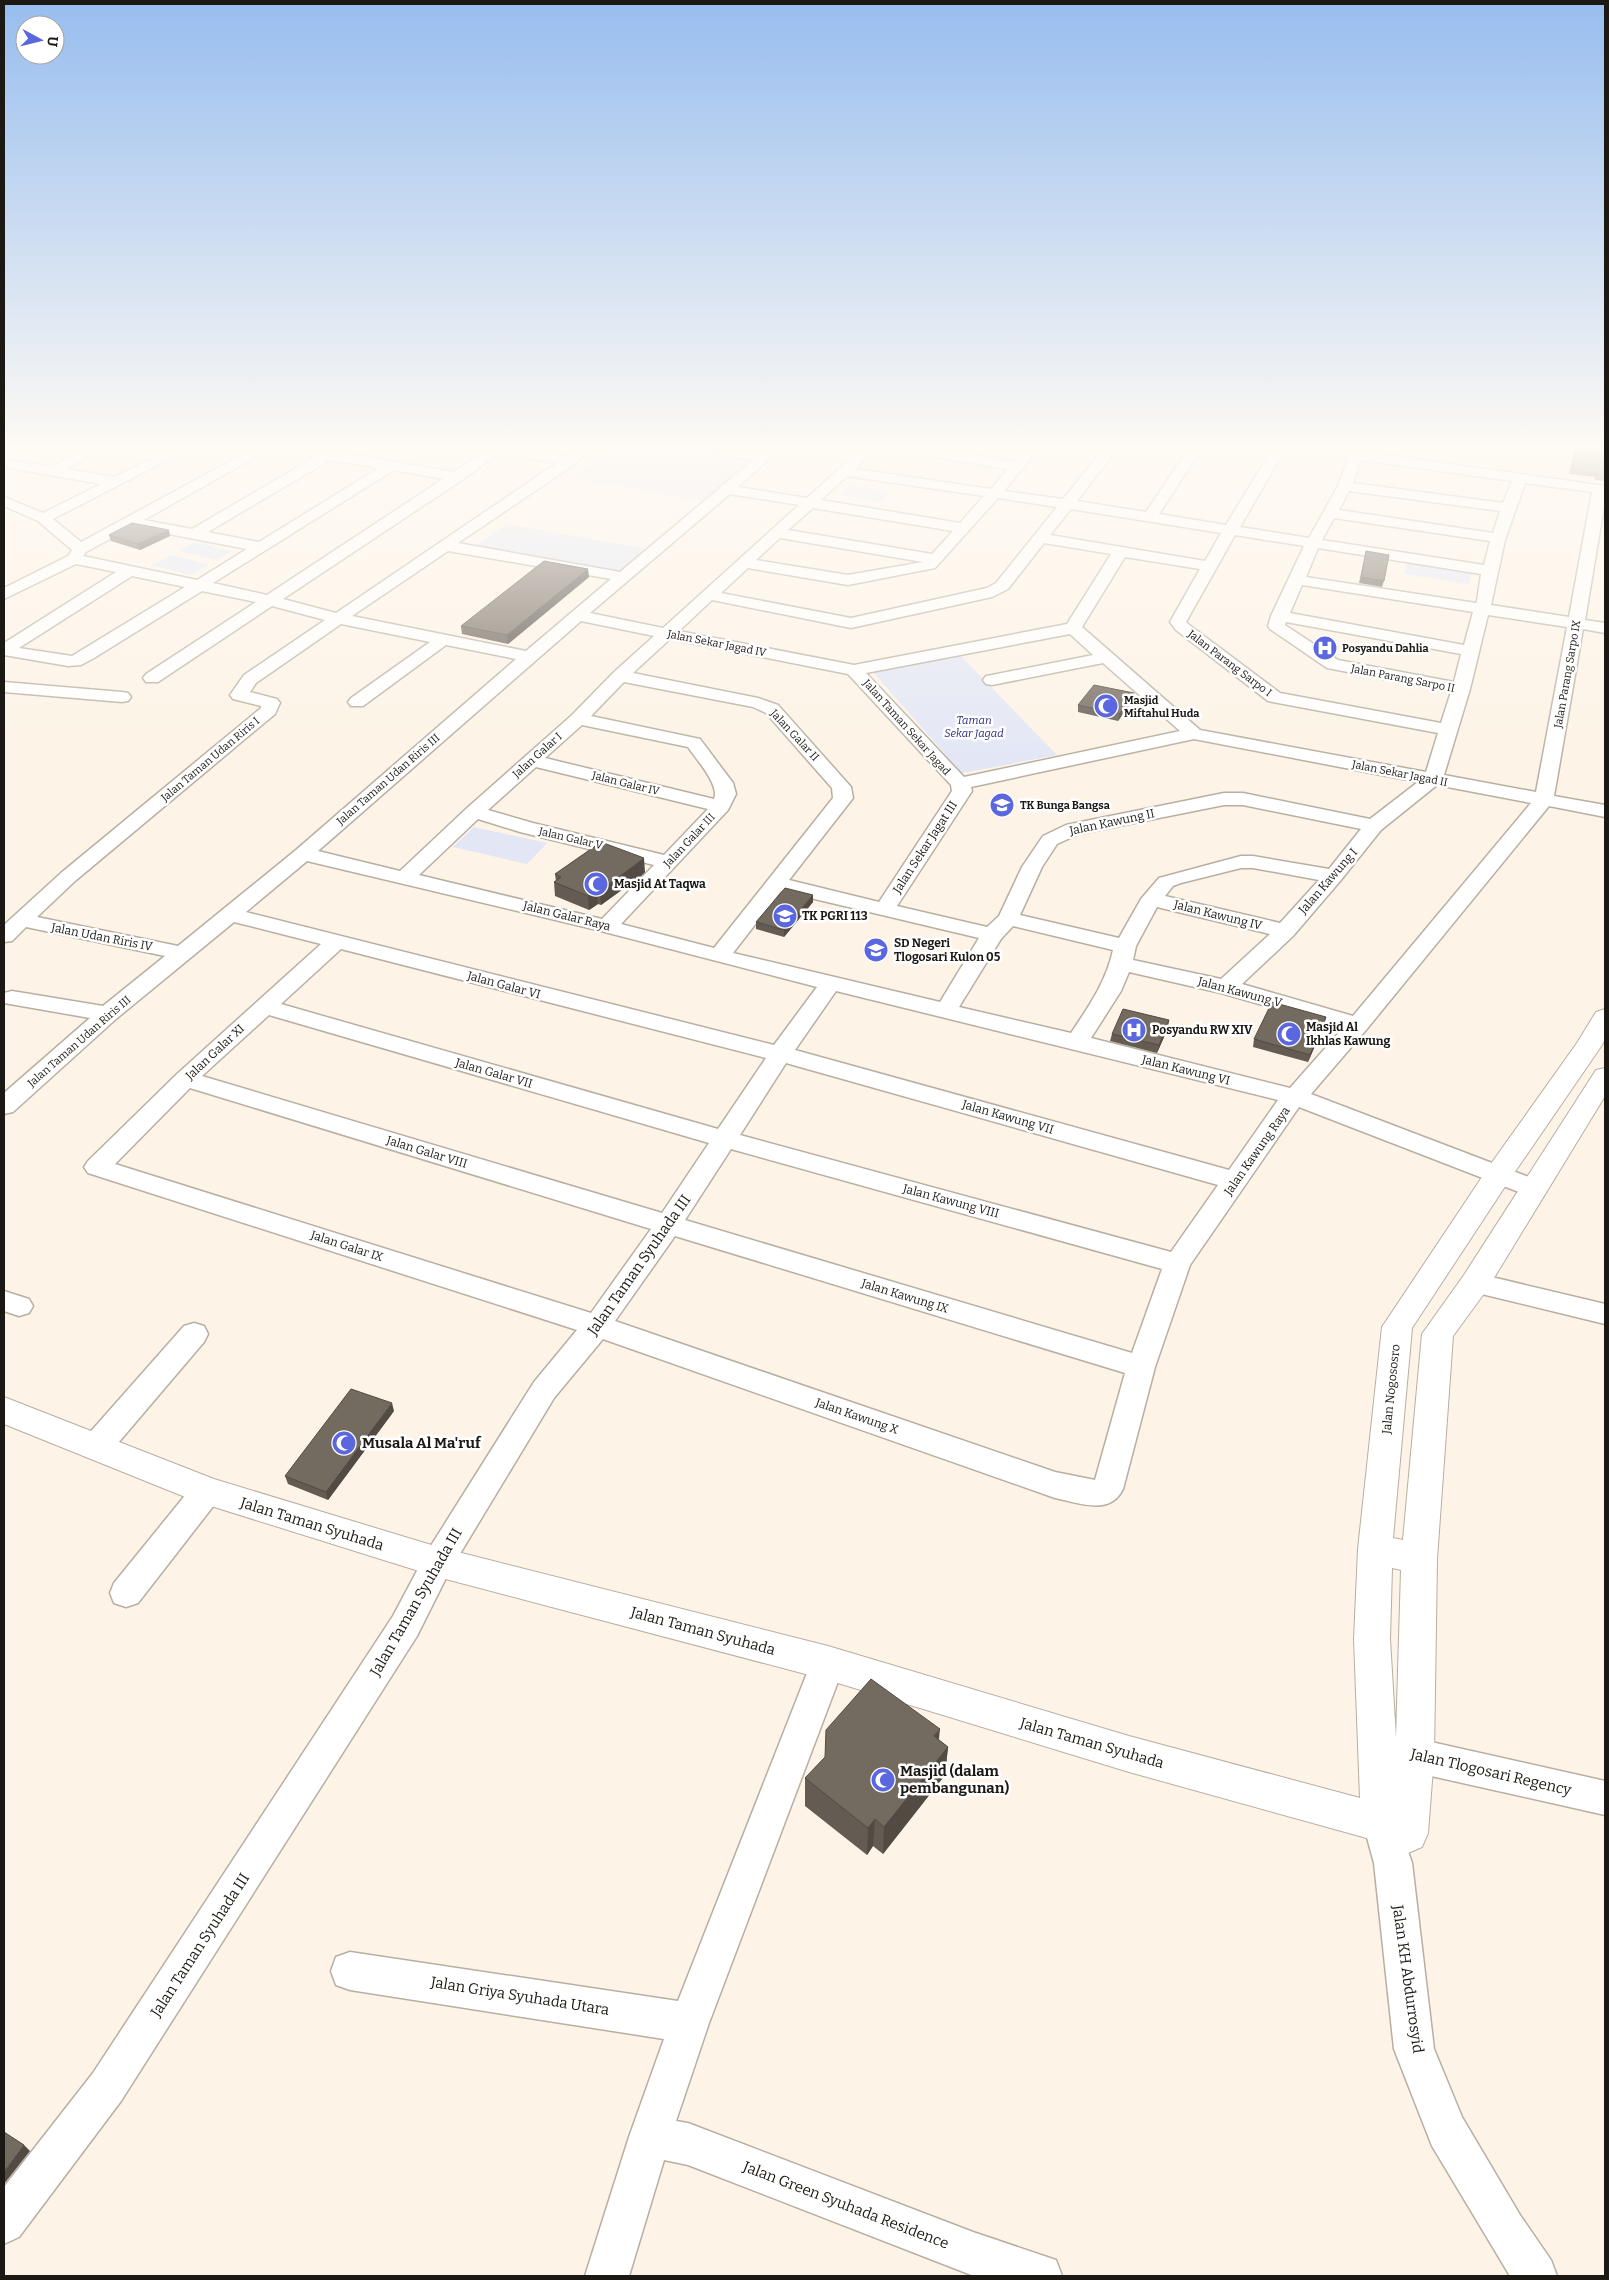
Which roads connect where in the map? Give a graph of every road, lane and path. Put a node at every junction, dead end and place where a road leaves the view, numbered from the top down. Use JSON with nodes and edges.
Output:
{"nodes":[{"id":1,"x":71,"y":557,"type":"edge"},
{"id":2,"x":88,"y":557,"type":"edge"},
{"id":3,"x":245,"y":557,"type":"edge"},
{"id":4,"x":334,"y":557,"type":"edge"},
{"id":5,"x":430,"y":557,"type":"edge"},
{"id":6,"x":510,"y":557,"type":"edge"},
{"id":7,"x":648,"y":557,"type":"edge"},
{"id":8,"x":751,"y":557,"type":"edge"},
{"id":9,"x":921,"y":557,"type":"edge"},
{"id":10,"x":938,"y":557,"type":"edge"},
{"id":11,"x":1026,"y":557,"type":"edge"},
{"id":12,"x":1117,"y":557,"type":"edge"},
{"id":13,"x":1159,"y":557,"type":"edge"},
{"id":14,"x":1214,"y":557,"type":"edge"},
{"id":15,"x":1306,"y":557,"type":"edge"},
{"id":16,"x":1405,"y":557,"type":"edge"},
{"id":17,"x":1495,"y":557,"type":"edge"},
{"id":18,"x":1589,"y":557,"type":"edge"},
{"id":19,"x":936,"y":560,"type":"junction"},
{"id":20,"x":745,"y":563,"type":"junction"},
{"id":21,"x":1209,"y":566,"type":"junction"},
{"id":22,"x":130,"y":570,"type":"junction"},
{"id":23,"x":1492,"y":571,"type":"junction"},
{"id":24,"x":624,"y":578,"type":"junction"},
{"id":25,"x":1296,"y":580,"type":"junction"},
{"id":26,"x":199,"y":585,"type":"junction"},
{"id":27,"x":4,"y":594,"type":"edge"},
{"id":28,"x":709,"y":594,"type":"junction"},
{"id":29,"x":269,"y":600,"type":"junction"},
{"id":30,"x":1481,"y":610,"type":"junction"},
{"id":31,"x":579,"y":616,"type":"junction"},
{"id":32,"x":1279,"y":616,"type":"junction"},
{"id":33,"x":341,"y":619,"type":"junction"},
{"id":34,"x":1576,"y":624,"type":"junction"},
{"id":35,"x":1074,"y":628,"type":"junction"},
{"id":36,"x":1605,"y":628,"type":"edge"},
{"id":37,"x":666,"y":633,"type":"junction"},
{"id":38,"x":443,"y":640,"type":"junction"},
{"id":39,"x":4,"y":650,"type":"edge"},
{"id":40,"x":1471,"y":651,"type":"junction"},
{"id":41,"x":529,"y":657,"type":"junction"},
{"id":42,"x":1107,"y":657,"type":"junction"},
{"id":43,"x":36,"y":664,"type":"junction"},
{"id":44,"x":854,"y":670,"type":"junction"},
{"id":45,"x":620,"y":676,"type":"junction"},
{"id":46,"x":152,"y":678,"type":"dead end"},
{"id":47,"x":992,"y":680,"type":"dead end"},
{"id":48,"x":4,"y":686,"type":"edge"},
{"id":49,"x":1462,"y":689,"type":"junction"},
{"id":50,"x":122,"y":697,"type":"dead end"},
{"id":51,"x":356,"y":702,"type":"dead end"},
{"id":52,"x":578,"y":719,"type":"junction"},
{"id":53,"x":1449,"y":730,"type":"junction"},
{"id":54,"x":1194,"y":734,"type":"junction"},
{"id":55,"x":531,"y":760,"type":"junction"},
{"id":56,"x":1433,"y":779,"type":"junction"},
{"id":57,"x":960,"y":784,"type":"junction"},
{"id":58,"x":1544,"y":800,"type":"junction"},
{"id":59,"x":721,"y":806,"type":"junction"},
{"id":60,"x":1605,"y":811,"type":"edge"},
{"id":61,"x":474,"y":812,"type":"junction"},
{"id":62,"x":1374,"y":826,"type":"junction"},
{"id":63,"x":303,"y":854,"type":"junction"},
{"id":64,"x":669,"y":862,"type":"junction"},
{"id":65,"x":1334,"y":876,"type":"junction"},
{"id":66,"x":406,"y":877,"type":"junction"},
{"id":67,"x":775,"y":883,"type":"junction"},
{"id":68,"x":1151,"y":899,"type":"junction"},
{"id":69,"x":884,"y":910,"type":"junction"},
{"id":70,"x":229,"y":914,"type":"junction"},
{"id":71,"x":1008,"y":919,"type":"junction"},
{"id":72,"x":21,"y":920,"type":"junction"},
{"id":73,"x":607,"y":926,"type":"junction"},
{"id":74,"x":1285,"y":931,"type":"junction"},
{"id":75,"x":992,"y":935,"type":"junction"},
{"id":76,"x":4,"y":936,"type":"edge"},
{"id":77,"x":337,"y":941,"type":"junction"},
{"id":78,"x":182,"y":953,"type":"junction"},
{"id":79,"x":1123,"y":955,"type":"junction"},
{"id":80,"x":720,"y":956,"type":"junction"},
{"id":81,"x":830,"y":984,"type":"junction"},
{"id":82,"x":1226,"y":987,"type":"junction"},
{"id":83,"x":12,"y":998,"type":"dead end"},
{"id":84,"x":264,"y":1006,"type":"junction"},
{"id":85,"x":945,"y":1012,"type":"junction"},
{"id":86,"x":108,"y":1014,"type":"junction"},
{"id":87,"x":1605,"y":1017,"type":"edge"},
{"id":88,"x":1358,"y":1025,"type":"junction"},
{"id":89,"x":1077,"y":1042,"type":"junction"},
{"id":90,"x":780,"y":1054,"type":"junction"},
{"id":91,"x":1605,"y":1076,"type":"edge"},
{"id":92,"x":185,"y":1079,"type":"junction"},
{"id":93,"x":1296,"y":1097,"type":"junction"},
{"id":94,"x":4,"y":1106,"type":"edge"},
{"id":95,"x":724,"y":1140,"type":"junction"},
{"id":96,"x":96,"y":1167,"type":"joint"},
{"id":97,"x":1498,"y":1175,"type":"junction"},
{"id":98,"x":1236,"y":1181,"type":"junction"},
{"id":99,"x":1533,"y":1188,"type":"junction"},
{"id":100,"x":669,"y":1224,"type":"junction"},
{"id":101,"x":1177,"y":1263,"type":"junction"},
{"id":102,"x":1474,"y":1284,"type":"junction"},
{"id":103,"x":1605,"y":1314,"type":"edge"},
{"id":104,"x":194,"y":1334,"type":"dead end"},
{"id":105,"x":585,"y":1341,"type":"junction"},
{"id":106,"x":1141,"y":1367,"type":"junction"},
{"id":107,"x":4,"y":1410,"type":"edge"},
{"id":108,"x":96,"y":1446,"type":"junction"},
{"id":109,"x":1111,"y":1479,"type":"joint"},
{"id":110,"x":207,"y":1491,"type":"junction"},
{"id":111,"x":1375,"y":1549,"type":"junction"},
{"id":112,"x":1420,"y":1560,"type":"junction"},
{"id":113,"x":438,"y":1562,"type":"junction"},
{"id":114,"x":126,"y":1593,"type":"dead end"},
{"id":115,"x":828,"y":1664,"type":"junction"},
{"id":116,"x":1377,"y":1747,"type":"junction"},
{"id":117,"x":1415,"y":1755,"type":"junction"},
{"id":118,"x":1605,"y":1798,"type":"edge"},
{"id":119,"x":1394,"y":1840,"type":"junction"},
{"id":120,"x":350,"y":1971,"type":"dead end"},
{"id":121,"x":689,"y":2023,"type":"junction"},
{"id":122,"x":650,"y":2137,"type":"junction"},
{"id":123,"x":4,"y":2222,"type":"edge"},
{"id":124,"x":607,"y":2276,"type":"edge"},
{"id":125,"x":1040,"y":2276,"type":"edge"},
{"id":126,"x":1535,"y":2276,"type":"edge"}],
"edges":[{"from":1,"to":27,"type":"street"},
{"from":2,"to":22,"type":"street"},
{"from":3,"to":26,"type":"street"},
{"from":4,"to":29,"type":"street"},
{"from":5,"to":33,"type":"street","name":"Jalan Taman Udan Riris I"},
{"from":6,"to":24,"type":"street"},
{"from":7,"to":24,"type":"street","name":"Jalan Taman Udan Riris III"},
{"from":8,"to":20,"type":"street","name":"Jalan Galar I"},
{"from":9,"to":19,"type":"street"},
{"from":10,"to":19,"type":"street"},
{"from":11,"to":28,"type":"street"},
{"from":12,"to":35,"type":"street"},
{"from":13,"to":21,"type":"street"},
{"from":14,"to":21,"type":"street","name":"Jalan Parang Sarpo I"},
{"from":15,"to":25,"type":"street"},
{"from":16,"to":23,"type":"street"},
{"from":17,"to":23,"type":"street"},
{"from":18,"to":34,"type":"street","name":"Jalan Parang Sarpo IX"},
{"from":19,"to":20,"type":"street"},
{"from":20,"to":28,"type":"street","name":"Jalan Galar I"},
{"from":21,"to":53,"type":"street","name":"Jalan Parang Sarpo I"},
{"from":22,"to":26,"type":"street"},
{"from":22,"to":39,"type":"street"},
{"from":23,"to":30,"type":"street"},
{"from":24,"to":31,"type":"street","name":"Jalan Taman Udan Riris III"},
{"from":25,"to":30,"type":"street"},
{"from":25,"to":32,"type":"street"},
{"from":26,"to":29,"type":"street"},
{"from":26,"to":43,"type":"street"},
{"from":28,"to":37,"type":"street","name":"Jalan Galar I"},
{"from":29,"to":33,"type":"street"},
{"from":29,"to":46,"type":"street"},
{"from":30,"to":34,"type":"street"},
{"from":30,"to":40,"type":"street"},
{"from":31,"to":37,"type":"street","name":"Jalan Sekar Jagad IV"},
{"from":31,"to":41,"type":"street","name":"Jalan Taman Udan Riris III"},
{"from":32,"to":40,"type":"street"},
{"from":32,"to":49,"type":"street","name":"Jalan Parang Sarpo II"},
{"from":33,"to":38,"type":"street"},
{"from":33,"to":72,"type":"street","name":"Jalan Taman Udan Riris I"},
{"from":34,"to":36,"type":"street"},
{"from":34,"to":58,"type":"street","name":"Jalan Parang Sarpo IX"},
{"from":35,"to":42,"type":"street"},
{"from":35,"to":44,"type":"street","name":"Jalan Taman Sekar Jagad"},
{"from":37,"to":44,"type":"street","name":"Jalan Sekar Jagad IV"},
{"from":37,"to":45,"type":"street","name":"Jalan Galar I"},
{"from":38,"to":41,"type":"street"},
{"from":38,"to":51,"type":"street"},
{"from":39,"to":43,"type":"street"},
{"from":40,"to":49,"type":"street"},
{"from":41,"to":63,"type":"street","name":"Jalan Taman Udan Riris III"},
{"from":42,"to":47,"type":"street"},
{"from":42,"to":54,"type":"street"},
{"from":43,"to":48,"type":"street"},
{"from":44,"to":57,"type":"street","name":"Jalan Taman Sekar Jagad"},
{"from":45,"to":52,"type":"street","name":"Jalan Galar I"},
{"from":45,"to":67,"type":"street","name":"Jalan Galar II"},
{"from":48,"to":50,"type":"street"},
{"from":49,"to":53,"type":"street"},
{"from":52,"to":55,"type":"street","name":"Jalan Galar I"},
{"from":52,"to":59,"type":"street","name":"Jalan Galar III"},
{"from":53,"to":56,"type":"street"},
{"from":54,"to":56,"type":"street","name":"Jalan Sekar Jagad II"},
{"from":54,"to":57,"type":"street","name":"Jalan Taman Sekar Jagad"},
{"from":55,"to":59,"type":"street","name":"Jalan Galar IV"},
{"from":55,"to":61,"type":"street","name":"Jalan Galar I"},
{"from":56,"to":58,"type":"street","name":"Jalan Sekar Jagad II"},
{"from":56,"to":62,"type":"street","name":"Jalan Kawung I"},
{"from":57,"to":69,"type":"street","name":"Jalan Sekar Jagat III"},
{"from":58,"to":60,"type":"street","name":"Jalan Sekar Jagad II"},
{"from":58,"to":88,"type":"street","name":"Jalan Kawung Raya"},
{"from":59,"to":64,"type":"street","name":"Jalan Galar III"},
{"from":61,"to":64,"type":"street","name":"Jalan Galar V"},
{"from":61,"to":66,"type":"street","name":"Jalan Galar I"},
{"from":62,"to":65,"type":"street","name":"Jalan Kawung I"},
{"from":62,"to":71,"type":"street","name":"Jalan Kawung II"},
{"from":63,"to":66,"type":"street","name":"Jalan Galar Raya"},
{"from":63,"to":70,"type":"street","name":"Jalan Taman Udan Riris III"},
{"from":64,"to":73,"type":"street","name":"Jalan Galar III"},
{"from":65,"to":68,"type":"street"},
{"from":65,"to":74,"type":"street","name":"Jalan Kawung I"},
{"from":66,"to":73,"type":"street","name":"Jalan Galar Raya"},
{"from":67,"to":69,"type":"street"},
{"from":67,"to":80,"type":"street","name":"Jalan Galar II"},
{"from":68,"to":74,"type":"street","name":"Jalan Kawung IV"},
{"from":68,"to":79,"type":"street"},
{"from":69,"to":75,"type":"street"},
{"from":70,"to":77,"type":"street","name":"Jalan Galar VI"},
{"from":70,"to":78,"type":"street","name":"Jalan Taman Udan Riris III"},
{"from":71,"to":75,"type":"street","name":"Jalan Kawung II"},
{"from":71,"to":79,"type":"street","name":"Jalan Kawung V"},
{"from":72,"to":76,"type":"street","name":"Jalan Taman Udan Riris I"},
{"from":72,"to":78,"type":"street","name":"Jalan Udan Riris IV"},
{"from":73,"to":80,"type":"street","name":"Jalan Galar Raya"},
{"from":74,"to":82,"type":"street","name":"Jalan Kawung I"},
{"from":75,"to":85,"type":"street","name":"Jalan Kawung II"},
{"from":77,"to":84,"type":"street","name":"Jalan Galar XI"},
{"from":77,"to":90,"type":"street","name":"Jalan Galar VI"},
{"from":78,"to":86,"type":"street","name":"Jalan Taman Udan Riris III"},
{"from":79,"to":82,"type":"street","name":"Jalan Kawung V"},
{"from":79,"to":89,"type":"street"},
{"from":80,"to":81,"type":"street","name":"Jalan Galar Raya"},
{"from":81,"to":85,"type":"street","name":"Jalan Kawung VI"},
{"from":81,"to":90,"type":"street","name":"Jalan Taman Syuhada III"},
{"from":82,"to":88,"type":"street","name":"Jalan Kawung V"},
{"from":83,"to":86,"type":"street"},
{"from":84,"to":92,"type":"street","name":"Jalan Galar XI"},
{"from":84,"to":95,"type":"street","name":"Jalan Galar VII"},
{"from":85,"to":89,"type":"street","name":"Jalan Kawung VI"},
{"from":86,"to":94,"type":"street","name":"Jalan Taman Udan Riris III"},
{"from":87,"to":97,"type":"street","name":"Jalan Nogososro"},
{"from":88,"to":93,"type":"street","name":"Jalan Kawung Raya"},
{"from":89,"to":93,"type":"street","name":"Jalan Kawung VI"},
{"from":90,"to":95,"type":"street","name":"Jalan Taman Syuhada III"},
{"from":90,"to":98,"type":"street","name":"Jalan Kawung VII"},
{"from":91,"to":99,"type":"street"},
{"from":92,"to":96,"type":"street","name":"Jalan Galar XI"},
{"from":92,"to":100,"type":"street","name":"Jalan Galar VIII"},
{"from":93,"to":97,"type":"street","name":"Jalan Kawung VI"},
{"from":93,"to":98,"type":"street","name":"Jalan Kawung Raya"},
{"from":95,"to":100,"type":"street","name":"Jalan Taman Syuhada III"},
{"from":95,"to":101,"type":"street","name":"Jalan Kawung VIII"},
{"from":96,"to":105,"type":"street","name":"Jalan Galar IX"},
{"from":97,"to":99,"type":"street","name":"Jalan Kawung VI"},
{"from":97,"to":111,"type":"street","name":"Jalan Nogososro"},
{"from":98,"to":101,"type":"street","name":"Jalan Kawung Raya"},
{"from":99,"to":102,"type":"street"},
{"from":100,"to":105,"type":"street","name":"Jalan Taman Syuhada III"},
{"from":100,"to":106,"type":"street","name":"Jalan Kawung IX"},
{"from":101,"to":106,"type":"street","name":"Jalan Kawung Raya"},
{"from":102,"to":103,"type":"street"},
{"from":102,"to":112,"type":"street"},
{"from":104,"to":108,"type":"street"},
{"from":105,"to":109,"type":"street","name":"Jalan Kawung X"},
{"from":105,"to":113,"type":"street","name":"Jalan Taman Syuhada III"},
{"from":106,"to":109,"type":"street","name":"Jalan Kawung Raya"},
{"from":107,"to":108,"type":"street","name":"Jalan Taman Syuhada"},
{"from":108,"to":110,"type":"street","name":"Jalan Taman Syuhada"},
{"from":110,"to":113,"type":"street","name":"Jalan Taman Syuhada"},
{"from":110,"to":114,"type":"street"},
{"from":111,"to":112,"type":"street"},
{"from":111,"to":116,"type":"street","name":"Jalan Nogososro"},
{"from":112,"to":117,"type":"street"},
{"from":113,"to":115,"type":"street","name":"Jalan Taman Syuhada"},
{"from":113,"to":123,"type":"street","name":"Jalan Taman Syuhada III"},
{"from":115,"to":119,"type":"street","name":"Jalan Taman Syuhada"},
{"from":115,"to":121,"type":"street"},
{"from":116,"to":117,"type":"street","name":"Jalan Tlogosari Regency"},
{"from":116,"to":119,"type":"street","name":"Jalan Nogososro"},
{"from":117,"to":118,"type":"street","name":"Jalan Tlogosari Regency"},
{"from":117,"to":119,"type":"street"},
{"from":119,"to":126,"type":"street","name":"Jalan KH Abdurrosyid"},
{"from":120,"to":121,"type":"street","name":"Jalan Griya Syuhada Utara"},
{"from":121,"to":122,"type":"street"},
{"from":122,"to":124,"type":"street"},
{"from":122,"to":125,"type":"street","name":"Jalan Green Syuhada Residence"}]}
